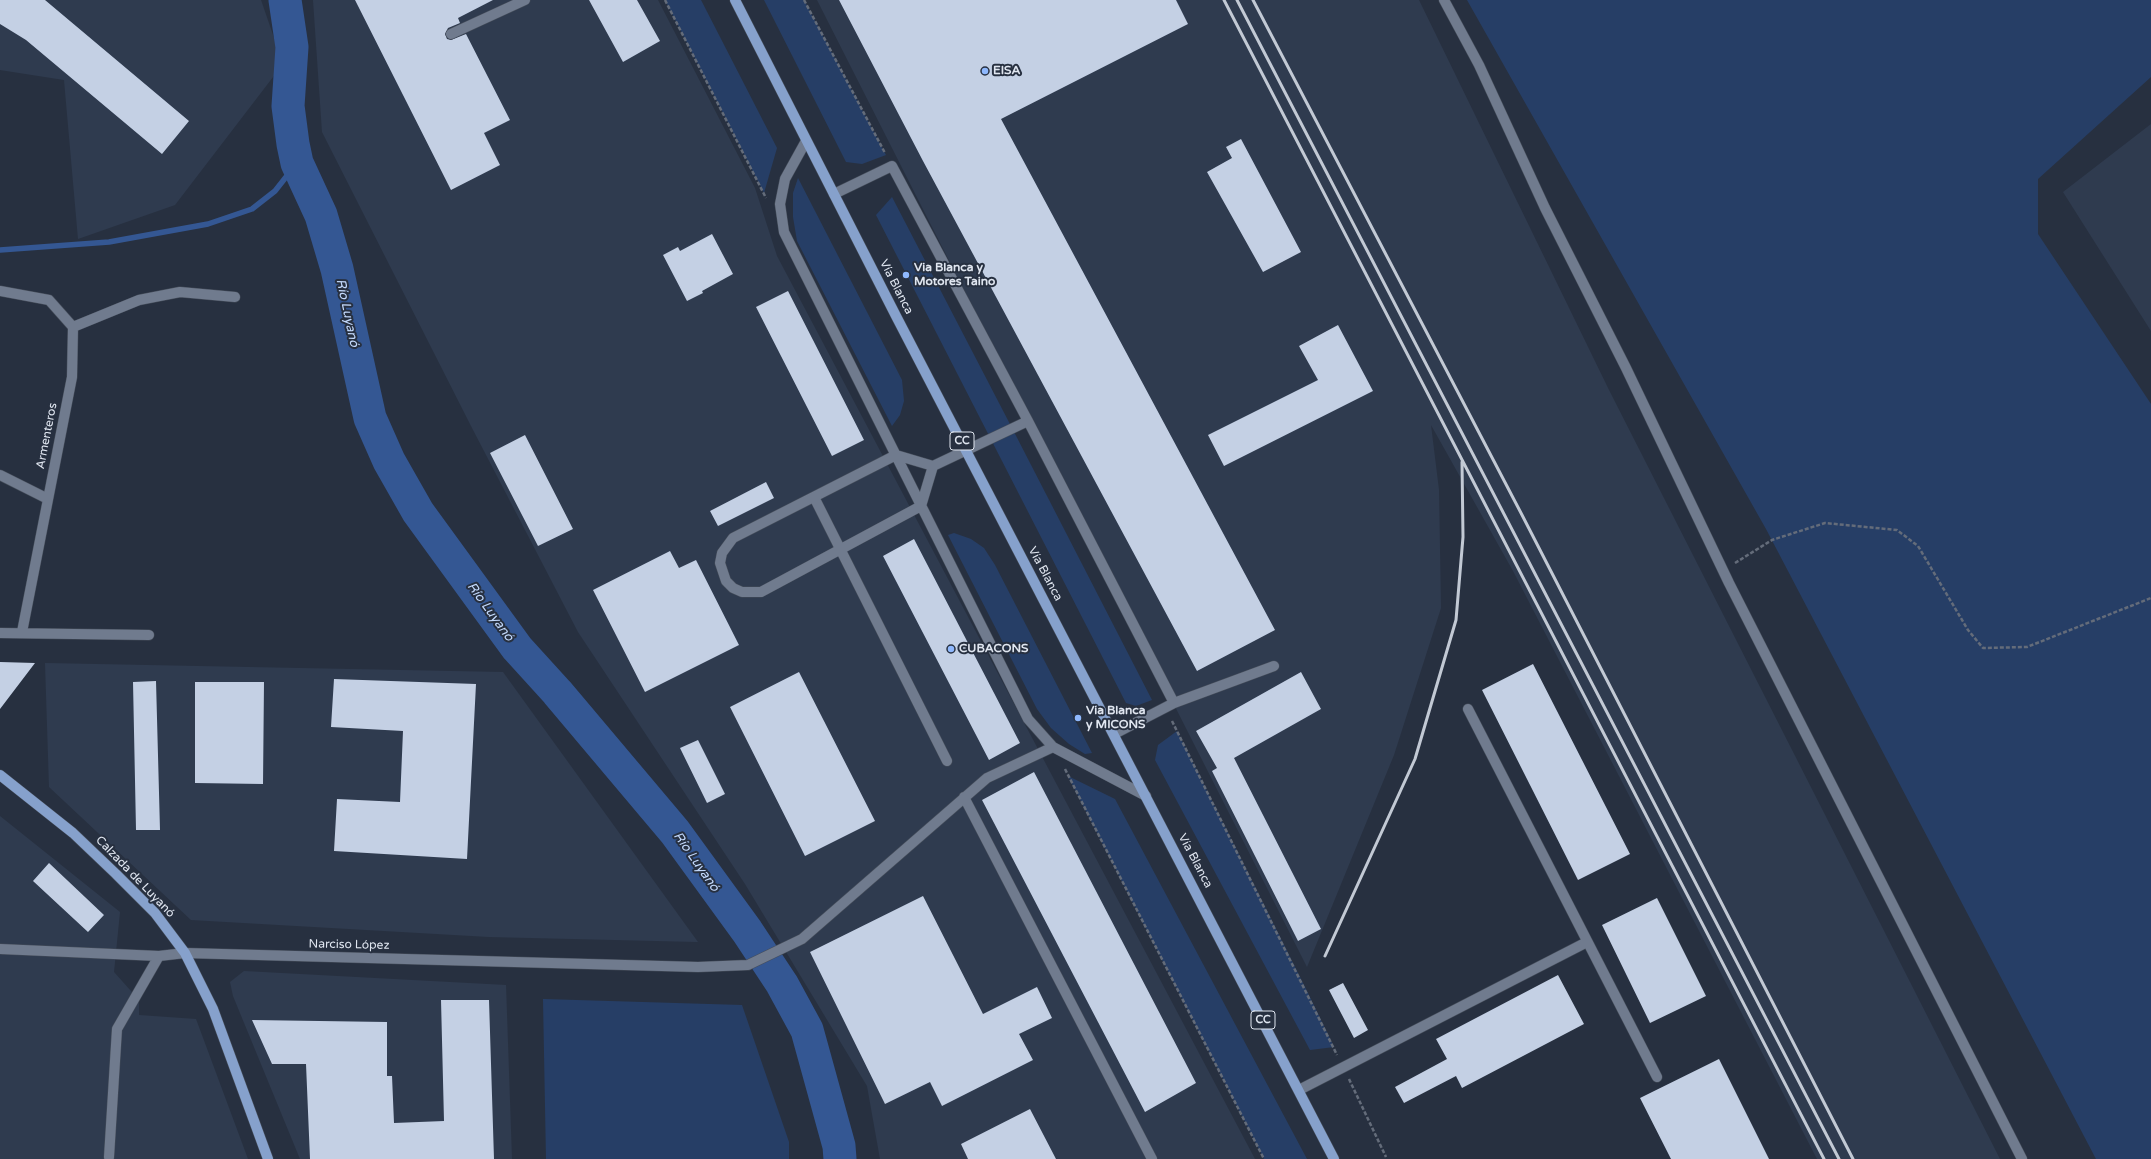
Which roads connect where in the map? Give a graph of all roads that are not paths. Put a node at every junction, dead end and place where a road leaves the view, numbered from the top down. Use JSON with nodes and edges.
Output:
{"nodes":[{"id":1,"x":525,"y":0,"type":"edge"},
{"id":2,"x":735,"y":0,"type":"edge"},
{"id":3,"x":1444,"y":0,"type":"edge"},
{"id":4,"x":451,"y":34,"type":"dead end"},
{"id":5,"x":806,"y":140,"type":"junction"},
{"id":6,"x":834,"y":194,"type":"junction"},
{"id":7,"x":0,"y":291,"type":"edge"},
{"id":8,"x":235,"y":296,"type":"dead end"},
{"id":9,"x":73,"y":327,"type":"junction"},
{"id":10,"x":1028,"y":421,"type":"junction"},
{"id":11,"x":966,"y":450,"type":"junction"},
{"id":12,"x":896,"y":455,"type":"junction"},
{"id":13,"x":933,"y":466,"type":"junction"},
{"id":14,"x":0,"y":475,"type":"edge"},
{"id":15,"x":814,"y":497,"type":"junction"},
{"id":16,"x":48,"y":499,"type":"junction"},
{"id":17,"x":921,"y":506,"type":"junction"},
{"id":18,"x":840,"y":549,"type":"junction"},
{"id":19,"x":22,"y":632,"type":"junction"},
{"id":20,"x":0,"y":634,"type":"edge"},
{"id":21,"x":149,"y":635,"type":"dead end"},
{"id":22,"x":1274,"y":666,"type":"dead end"},
{"id":23,"x":1170,"y":705,"type":"junction"},
{"id":24,"x":1468,"y":709,"type":"dead end"},
{"id":25,"x":1114,"y":734,"type":"junction"},
{"id":26,"x":1053,"y":747,"type":"junction"},
{"id":27,"x":947,"y":761,"type":"dead end"},
{"id":28,"x":0,"y":775,"type":"edge"},
{"id":29,"x":1146,"y":796,"type":"junction"},
{"id":30,"x":964,"y":797,"type":"junction"},
{"id":31,"x":1587,"y":942,"type":"junction"},
{"id":32,"x":0,"y":949,"type":"edge"},
{"id":33,"x":185,"y":953,"type":"junction"},
{"id":34,"x":159,"y":956,"type":"junction"},
{"id":35,"x":1656,"y":1077,"type":"dead end"},
{"id":36,"x":1299,"y":1090,"type":"junction"},
{"id":37,"x":109,"y":1157,"type":"dead end"},
{"id":38,"x":268,"y":1159,"type":"edge"},
{"id":39,"x":1152,"y":1159,"type":"edge"},
{"id":40,"x":1334,"y":1159,"type":"edge"},
{"id":41,"x":2022,"y":1159,"type":"edge"}],
"edges":[{"from":1,"to":4,"type":"street"},
{"from":2,"to":5,"type":"main road","name":"Vía Blanca","number":"CC"},
{"from":3,"to":41,"type":"street"},
{"from":5,"to":6,"type":"main road","name":"Vía Blanca","number":"CC"},
{"from":5,"to":12,"type":"street"},
{"from":6,"to":10,"type":"street"},
{"from":6,"to":11,"type":"main road","name":"Vía Blanca","number":"CC"},
{"from":7,"to":9,"type":"street"},
{"from":8,"to":9,"type":"street"},
{"from":9,"to":16,"type":"street","name":"Armenteros"},
{"from":10,"to":11,"type":"street"},
{"from":10,"to":23,"type":"street"},
{"from":11,"to":13,"type":"street"},
{"from":11,"to":25,"type":"main road","name":"Vía Blanca","number":"CC"},
{"from":12,"to":13,"type":"street"},
{"from":12,"to":15,"type":"street"},
{"from":12,"to":17,"type":"street"},
{"from":13,"to":17,"type":"street"},
{"from":14,"to":16,"type":"street"},
{"from":15,"to":18,"type":"street"},
{"from":15,"to":18,"type":"street"},
{"from":16,"to":19,"type":"street","name":"Armenteros"},
{"from":17,"to":18,"type":"street"},
{"from":17,"to":26,"type":"street"},
{"from":18,"to":27,"type":"street"},
{"from":19,"to":20,"type":"street"},
{"from":19,"to":21,"type":"street"},
{"from":22,"to":23,"type":"street"},
{"from":23,"to":25,"type":"street"},
{"from":24,"to":31,"type":"street"},
{"from":25,"to":29,"type":"main road","name":"Vía Blanca","number":"CC"},
{"from":26,"to":29,"type":"street"},
{"from":26,"to":30,"type":"street","name":"Narciso López"},
{"from":28,"to":33,"type":"main road","name":"Calzada de Luyanó"},
{"from":29,"to":36,"type":"main road","name":"Vía Blanca","number":"CC"},
{"from":30,"to":33,"type":"street","name":"Narciso López"},
{"from":30,"to":39,"type":"street"},
{"from":31,"to":35,"type":"street"},
{"from":31,"to":36,"type":"street"},
{"from":32,"to":34,"type":"street","name":"Narciso López"},
{"from":33,"to":34,"type":"street","name":"Narciso López"},
{"from":33,"to":38,"type":"main road","name":"Calzada de Luyanó"},
{"from":34,"to":37,"type":"street"},
{"from":36,"to":40,"type":"main road","name":"Vía Blanca","number":"CC"}]}
